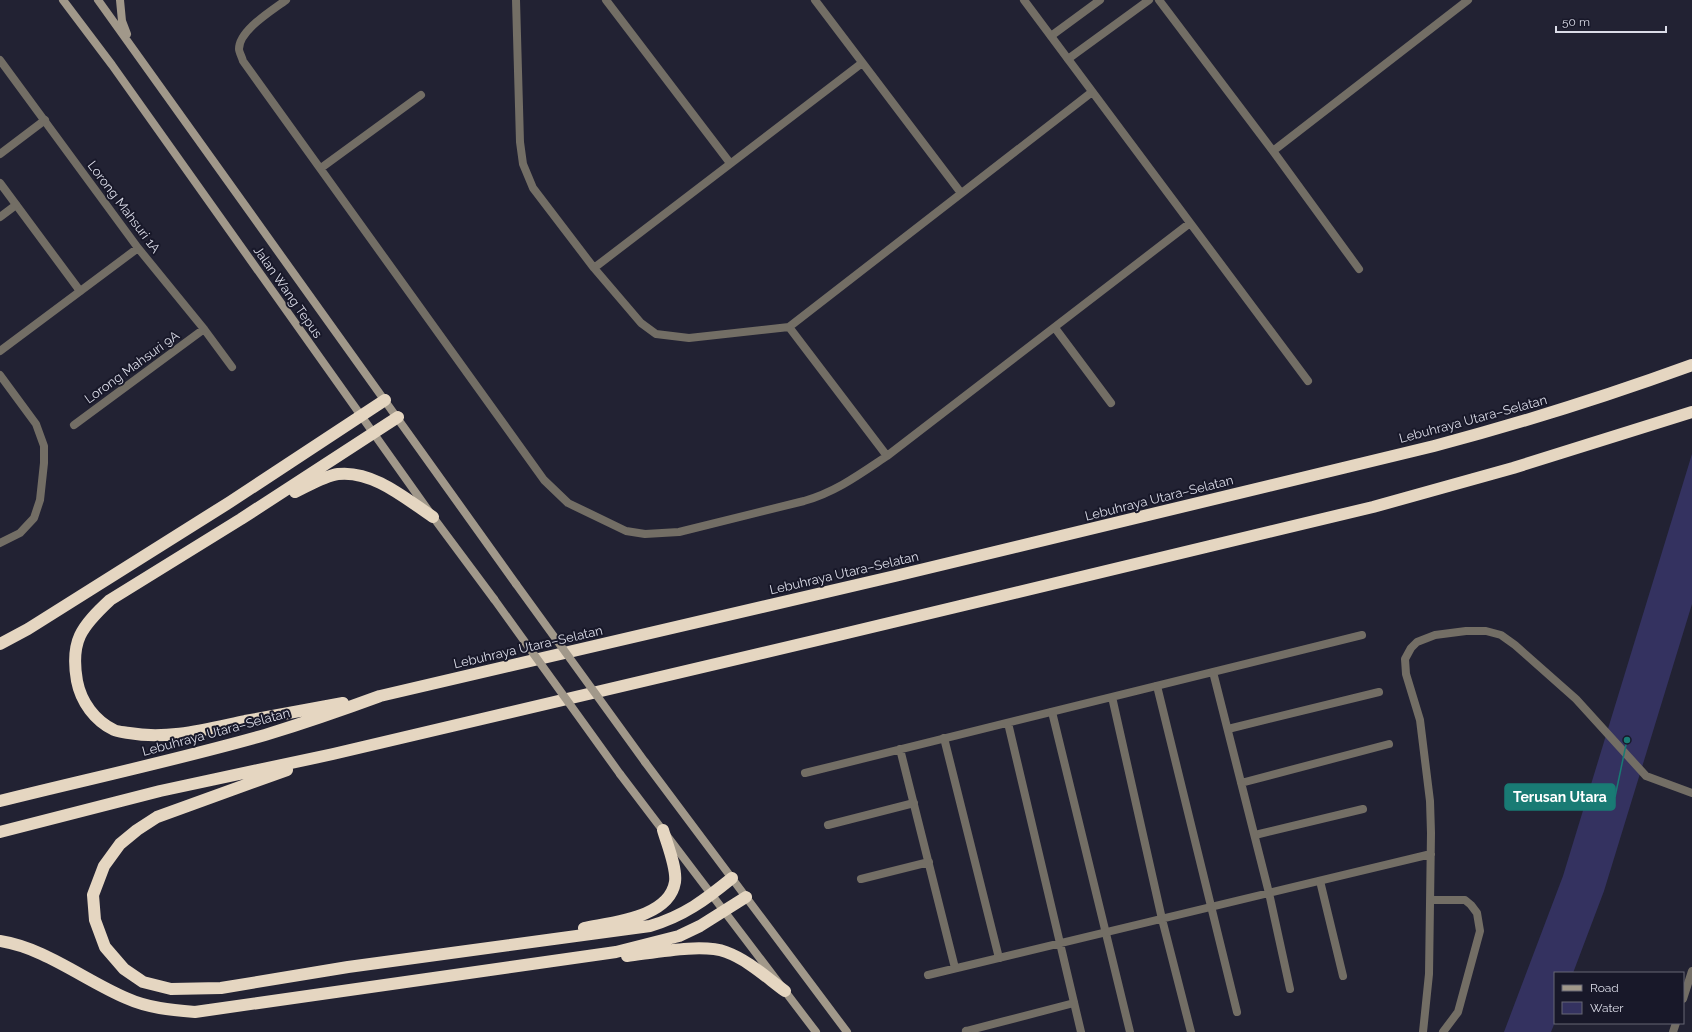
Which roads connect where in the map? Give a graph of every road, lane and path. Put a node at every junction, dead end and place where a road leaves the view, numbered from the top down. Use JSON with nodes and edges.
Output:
{"nodes":[{"id":1,"x":63,"y":0,"type":"edge"},
{"id":2,"x":98,"y":0,"type":"edge"},
{"id":3,"x":120,"y":0,"type":"edge"},
{"id":4,"x":286,"y":0,"type":"edge"},
{"id":5,"x":516,"y":0,"type":"edge"},
{"id":6,"x":606,"y":0,"type":"edge"},
{"id":7,"x":815,"y":0,"type":"edge"},
{"id":8,"x":1024,"y":0,"type":"edge"},
{"id":9,"x":1100,"y":0,"type":"edge"},
{"id":10,"x":1149,"y":0,"type":"edge"},
{"id":11,"x":1159,"y":0,"type":"edge"},
{"id":12,"x":1467,"y":0,"type":"edge"},
{"id":13,"x":1051,"y":36,"type":"junction"},
{"id":14,"x":134,"y":48,"type":"junction"},
{"id":15,"x":0,"y":60,"type":"edge"},
{"id":16,"x":1068,"y":60,"type":"junction"},
{"id":17,"x":862,"y":63,"type":"junction"},
{"id":18,"x":1092,"y":92,"type":"junction"},
{"id":19,"x":421,"y":95,"type":"dead end"},
{"id":20,"x":45,"y":120,"type":"junction"},
{"id":21,"x":1273,"y":151,"type":"junction"},
{"id":22,"x":0,"y":154,"type":"edge"},
{"id":23,"x":730,"y":163,"type":"junction"},
{"id":24,"x":321,"y":168,"type":"junction"},
{"id":25,"x":0,"y":183,"type":"edge"},
{"id":26,"x":961,"y":192,"type":"junction"},
{"id":27,"x":16,"y":205,"type":"junction"},
{"id":28,"x":0,"y":217,"type":"edge"},
{"id":29,"x":1190,"y":223,"type":"junction"},
{"id":30,"x":138,"y":248,"type":"junction"},
{"id":31,"x":594,"y":268,"type":"junction"},
{"id":32,"x":1358,"y":269,"type":"dead end"},
{"id":33,"x":80,"y":291,"type":"junction"},
{"id":34,"x":789,"y":327,"type":"junction"},
{"id":35,"x":1055,"y":328,"type":"junction"},
{"id":36,"x":204,"y":329,"type":"junction"},
{"id":37,"x":0,"y":351,"type":"edge"},
{"id":38,"x":1692,"y":365,"type":"edge"},
{"id":39,"x":232,"y":367,"type":"dead end"},
{"id":40,"x":0,"y":375,"type":"edge"},
{"id":41,"x":1308,"y":381,"type":"dead end"},
{"id":42,"x":385,"y":400,"type":"junction"},
{"id":43,"x":1111,"y":403,"type":"dead end"},
{"id":44,"x":1692,"y":412,"type":"edge"},
{"id":45,"x":362,"y":416,"type":"junction"},
{"id":46,"x":398,"y":417,"type":"junction"},
{"id":47,"x":74,"y":425,"type":"dead end"},
{"id":48,"x":373,"y":433,"type":"junction"},
{"id":49,"x":887,"y":456,"type":"junction"},
{"id":50,"x":433,"y":517,"type":"junction"},
{"id":51,"x":241,"y":519,"type":"junction"},
{"id":52,"x":0,"y":543,"type":"edge"},
{"id":53,"x":1362,"y":635,"type":"dead end"},
{"id":54,"x":0,"y":644,"type":"edge"},
{"id":55,"x":1213,"y":672,"type":"junction"},
{"id":56,"x":1157,"y":686,"type":"junction"},
{"id":57,"x":1379,"y":692,"type":"dead end"},
{"id":58,"x":380,"y":696,"type":"junction"},
{"id":59,"x":1112,"y":697,"type":"junction"},
{"id":60,"x":1052,"y":712,"type":"junction"},
{"id":61,"x":1008,"y":723,"type":"junction"},
{"id":62,"x":1228,"y":729,"type":"junction"},
{"id":63,"x":944,"y":738,"type":"junction"},
{"id":64,"x":1389,"y":744,"type":"dead end"},
{"id":65,"x":900,"y":749,"type":"junction"},
{"id":66,"x":333,"y":754,"type":"junction"},
{"id":67,"x":806,"y":773,"type":"dead end"},
{"id":68,"x":1241,"y":783,"type":"junction"},
{"id":69,"x":1692,"y":793,"type":"edge"},
{"id":70,"x":0,"y":800,"type":"edge"},
{"id":71,"x":914,"y":802,"type":"junction"},
{"id":72,"x":1363,"y":809,"type":"dead end"},
{"id":73,"x":828,"y":825,"type":"dead end"},
{"id":74,"x":663,"y":830,"type":"junction"},
{"id":75,"x":0,"y":832,"type":"edge"},
{"id":76,"x":1254,"y":835,"type":"junction"},
{"id":77,"x":1431,"y":854,"type":"junction"},
{"id":78,"x":929,"y":862,"type":"junction"},
{"id":79,"x":732,"y":878,"type":"junction"},
{"id":80,"x":861,"y":879,"type":"dead end"},
{"id":81,"x":1320,"y":881,"type":"junction"},
{"id":82,"x":1269,"y":893,"type":"junction"},
{"id":83,"x":712,"y":895,"type":"junction"},
{"id":84,"x":746,"y":897,"type":"junction"},
{"id":85,"x":1431,"y":900,"type":"junction"},
{"id":86,"x":1212,"y":907,"type":"junction"},
{"id":87,"x":725,"y":912,"type":"junction"},
{"id":88,"x":1162,"y":919,"type":"junction"},
{"id":89,"x":1105,"y":932,"type":"junction"},
{"id":90,"x":0,"y":941,"type":"edge"},
{"id":91,"x":1059,"y":943,"type":"junction"},
{"id":92,"x":490,"y":947,"type":"junction"},
{"id":93,"x":999,"y":958,"type":"junction"},
{"id":94,"x":955,"y":968,"type":"junction"},
{"id":95,"x":492,"y":969,"type":"junction"},
{"id":96,"x":1692,"y":970,"type":"edge"},
{"id":97,"x":928,"y":975,"type":"dead end"},
{"id":98,"x":1343,"y":976,"type":"dead end"},
{"id":99,"x":1290,"y":989,"type":"dead end"},
{"id":100,"x":785,"y":991,"type":"junction"},
{"id":101,"x":1684,"y":996,"type":"edge"},
{"id":102,"x":1074,"y":1003,"type":"junction"},
{"id":103,"x":1237,"y":1012,"type":"dead end"},
{"id":104,"x":966,"y":1031,"type":"edge"},
{"id":105,"x":816,"y":1032,"type":"edge"},
{"id":106,"x":847,"y":1032,"type":"edge"},
{"id":107,"x":1081,"y":1032,"type":"edge"},
{"id":108,"x":1130,"y":1032,"type":"edge"},
{"id":109,"x":1191,"y":1032,"type":"edge"},
{"id":110,"x":1423,"y":1032,"type":"edge"},
{"id":111,"x":1443,"y":1032,"type":"edge"}],
"edges":[{"from":1,"to":45,"type":"main road","name":"Jalan Wang Tepus"},
{"from":2,"to":14,"type":"main road","name":"Jalan Wang Tepus"},
{"from":3,"to":14,"type":"main road"},
{"from":4,"to":24,"type":"street"},
{"from":5,"to":31,"type":"street"},
{"from":6,"to":23,"type":"street"},
{"from":7,"to":17,"type":"street"},
{"from":8,"to":13,"type":"street"},
{"from":9,"to":13,"type":"street"},
{"from":10,"to":16,"type":"street"},
{"from":11,"to":21,"type":"street"},
{"from":12,"to":21,"type":"street"},
{"from":13,"to":16,"type":"street"},
{"from":14,"to":42,"type":"main road","name":"Jalan Wang Tepus"},
{"from":15,"to":20,"type":"street","name":"Lorong Mahsuri 1A"},
{"from":16,"to":18,"type":"street"},
{"from":17,"to":23,"type":"street"},
{"from":17,"to":26,"type":"street"},
{"from":18,"to":26,"type":"street"},
{"from":18,"to":29,"type":"street"},
{"from":19,"to":24,"type":"street"},
{"from":20,"to":22,"type":"street"},
{"from":20,"to":30,"type":"street","name":"Lorong Mahsuri 1A"},
{"from":21,"to":32,"type":"street"},
{"from":23,"to":31,"type":"street"},
{"from":24,"to":49,"type":"street"},
{"from":25,"to":27,"type":"street"},
{"from":26,"to":34,"type":"street"},
{"from":27,"to":28,"type":"street"},
{"from":27,"to":33,"type":"street"},
{"from":29,"to":35,"type":"street"},
{"from":29,"to":41,"type":"street"},
{"from":30,"to":33,"type":"street"},
{"from":30,"to":36,"type":"street","name":"Lorong Mahsuri 1A"},
{"from":31,"to":34,"type":"street"},
{"from":33,"to":37,"type":"street"},
{"from":34,"to":49,"type":"street"},
{"from":35,"to":43,"type":"street"},
{"from":35,"to":49,"type":"street"},
{"from":36,"to":39,"type":"street","name":"Lorong Mahsuri 1A"},
{"from":36,"to":47,"type":"street","name":"Lorong Mahsuri 9A"},
{"from":38,"to":58,"type":"highway","name":"Lebuhraya Utara–Selatan"},
{"from":40,"to":52,"type":"street"},
{"from":42,"to":45,"type":"highway"},
{"from":42,"to":46,"type":"main road","name":"Jalan Wang Tepus"},
{"from":44,"to":66,"type":"highway"},
{"from":45,"to":48,"type":"main road","name":"Jalan Wang Tepus"},
{"from":45,"to":54,"type":"highway"},
{"from":46,"to":48,"type":"highway"},
{"from":46,"to":79,"type":"main road","name":"Jalan Wang Tepus","bridge":true},
{"from":48,"to":50,"type":"main road","name":"Jalan Wang Tepus"},
{"from":48,"to":51,"type":"highway"},
{"from":50,"to":51,"type":"highway"},
{"from":50,"to":74,"type":"main road","name":"Jalan Wang Tepus","bridge":true},
{"from":51,"to":58,"type":"highway"},
{"from":53,"to":55,"type":"street"},
{"from":55,"to":56,"type":"street"},
{"from":55,"to":62,"type":"street"},
{"from":56,"to":59,"type":"street"},
{"from":56,"to":86,"type":"street"},
{"from":57,"to":62,"type":"street"},
{"from":58,"to":70,"type":"highway","name":"Lebuhraya Utara–Selatan"},
{"from":59,"to":60,"type":"street"},
{"from":59,"to":88,"type":"street"},
{"from":60,"to":61,"type":"street"},
{"from":60,"to":89,"type":"street"},
{"from":61,"to":63,"type":"street"},
{"from":61,"to":91,"type":"street"},
{"from":62,"to":68,"type":"street"},
{"from":63,"to":65,"type":"street"},
{"from":63,"to":93,"type":"street"},
{"from":64,"to":68,"type":"street"},
{"from":65,"to":67,"type":"street"},
{"from":65,"to":71,"type":"street"},
{"from":66,"to":75,"type":"highway"},
{"from":66,"to":92,"type":"highway"},
{"from":68,"to":76,"type":"street"},
{"from":69,"to":77,"type":"street"},
{"from":71,"to":73,"type":"street"},
{"from":71,"to":78,"type":"street"},
{"from":72,"to":76,"type":"street"},
{"from":74,"to":83,"type":"main road","name":"Jalan Wang Tepus"},
{"from":74,"to":92,"type":"highway"},
{"from":76,"to":82,"type":"street"},
{"from":77,"to":81,"type":"street"},
{"from":77,"to":85,"type":"street"},
{"from":78,"to":80,"type":"street"},
{"from":78,"to":94,"type":"street"},
{"from":79,"to":83,"type":"highway"},
{"from":79,"to":84,"type":"main road","name":"Jalan Wang Tepus"},
{"from":81,"to":82,"type":"street"},
{"from":81,"to":98,"type":"street"},
{"from":82,"to":86,"type":"street"},
{"from":82,"to":99,"type":"street"},
{"from":83,"to":87,"type":"main road","name":"Jalan Wang Tepus"},
{"from":83,"to":92,"type":"highway"},
{"from":84,"to":87,"type":"highway"},
{"from":84,"to":106,"type":"main road","name":"Jalan Wang Tepus"},
{"from":85,"to":110,"type":"street"},
{"from":85,"to":111,"type":"street"},
{"from":86,"to":88,"type":"street"},
{"from":86,"to":103,"type":"street"},
{"from":87,"to":95,"type":"highway"},
{"from":87,"to":100,"type":"main road","name":"Jalan Wang Tepus"},
{"from":88,"to":89,"type":"street"},
{"from":88,"to":109,"type":"street"},
{"from":89,"to":91,"type":"street"},
{"from":89,"to":108,"type":"street"},
{"from":90,"to":95,"type":"highway"},
{"from":91,"to":93,"type":"street"},
{"from":91,"to":102,"type":"street"},
{"from":93,"to":94,"type":"street"},
{"from":94,"to":97,"type":"street"},
{"from":95,"to":100,"type":"highway"},
{"from":96,"to":101,"type":"street"},
{"from":100,"to":105,"type":"main road","name":"Jalan Wang Tepus"},
{"from":102,"to":104,"type":"street"},
{"from":102,"to":107,"type":"street"}]}
